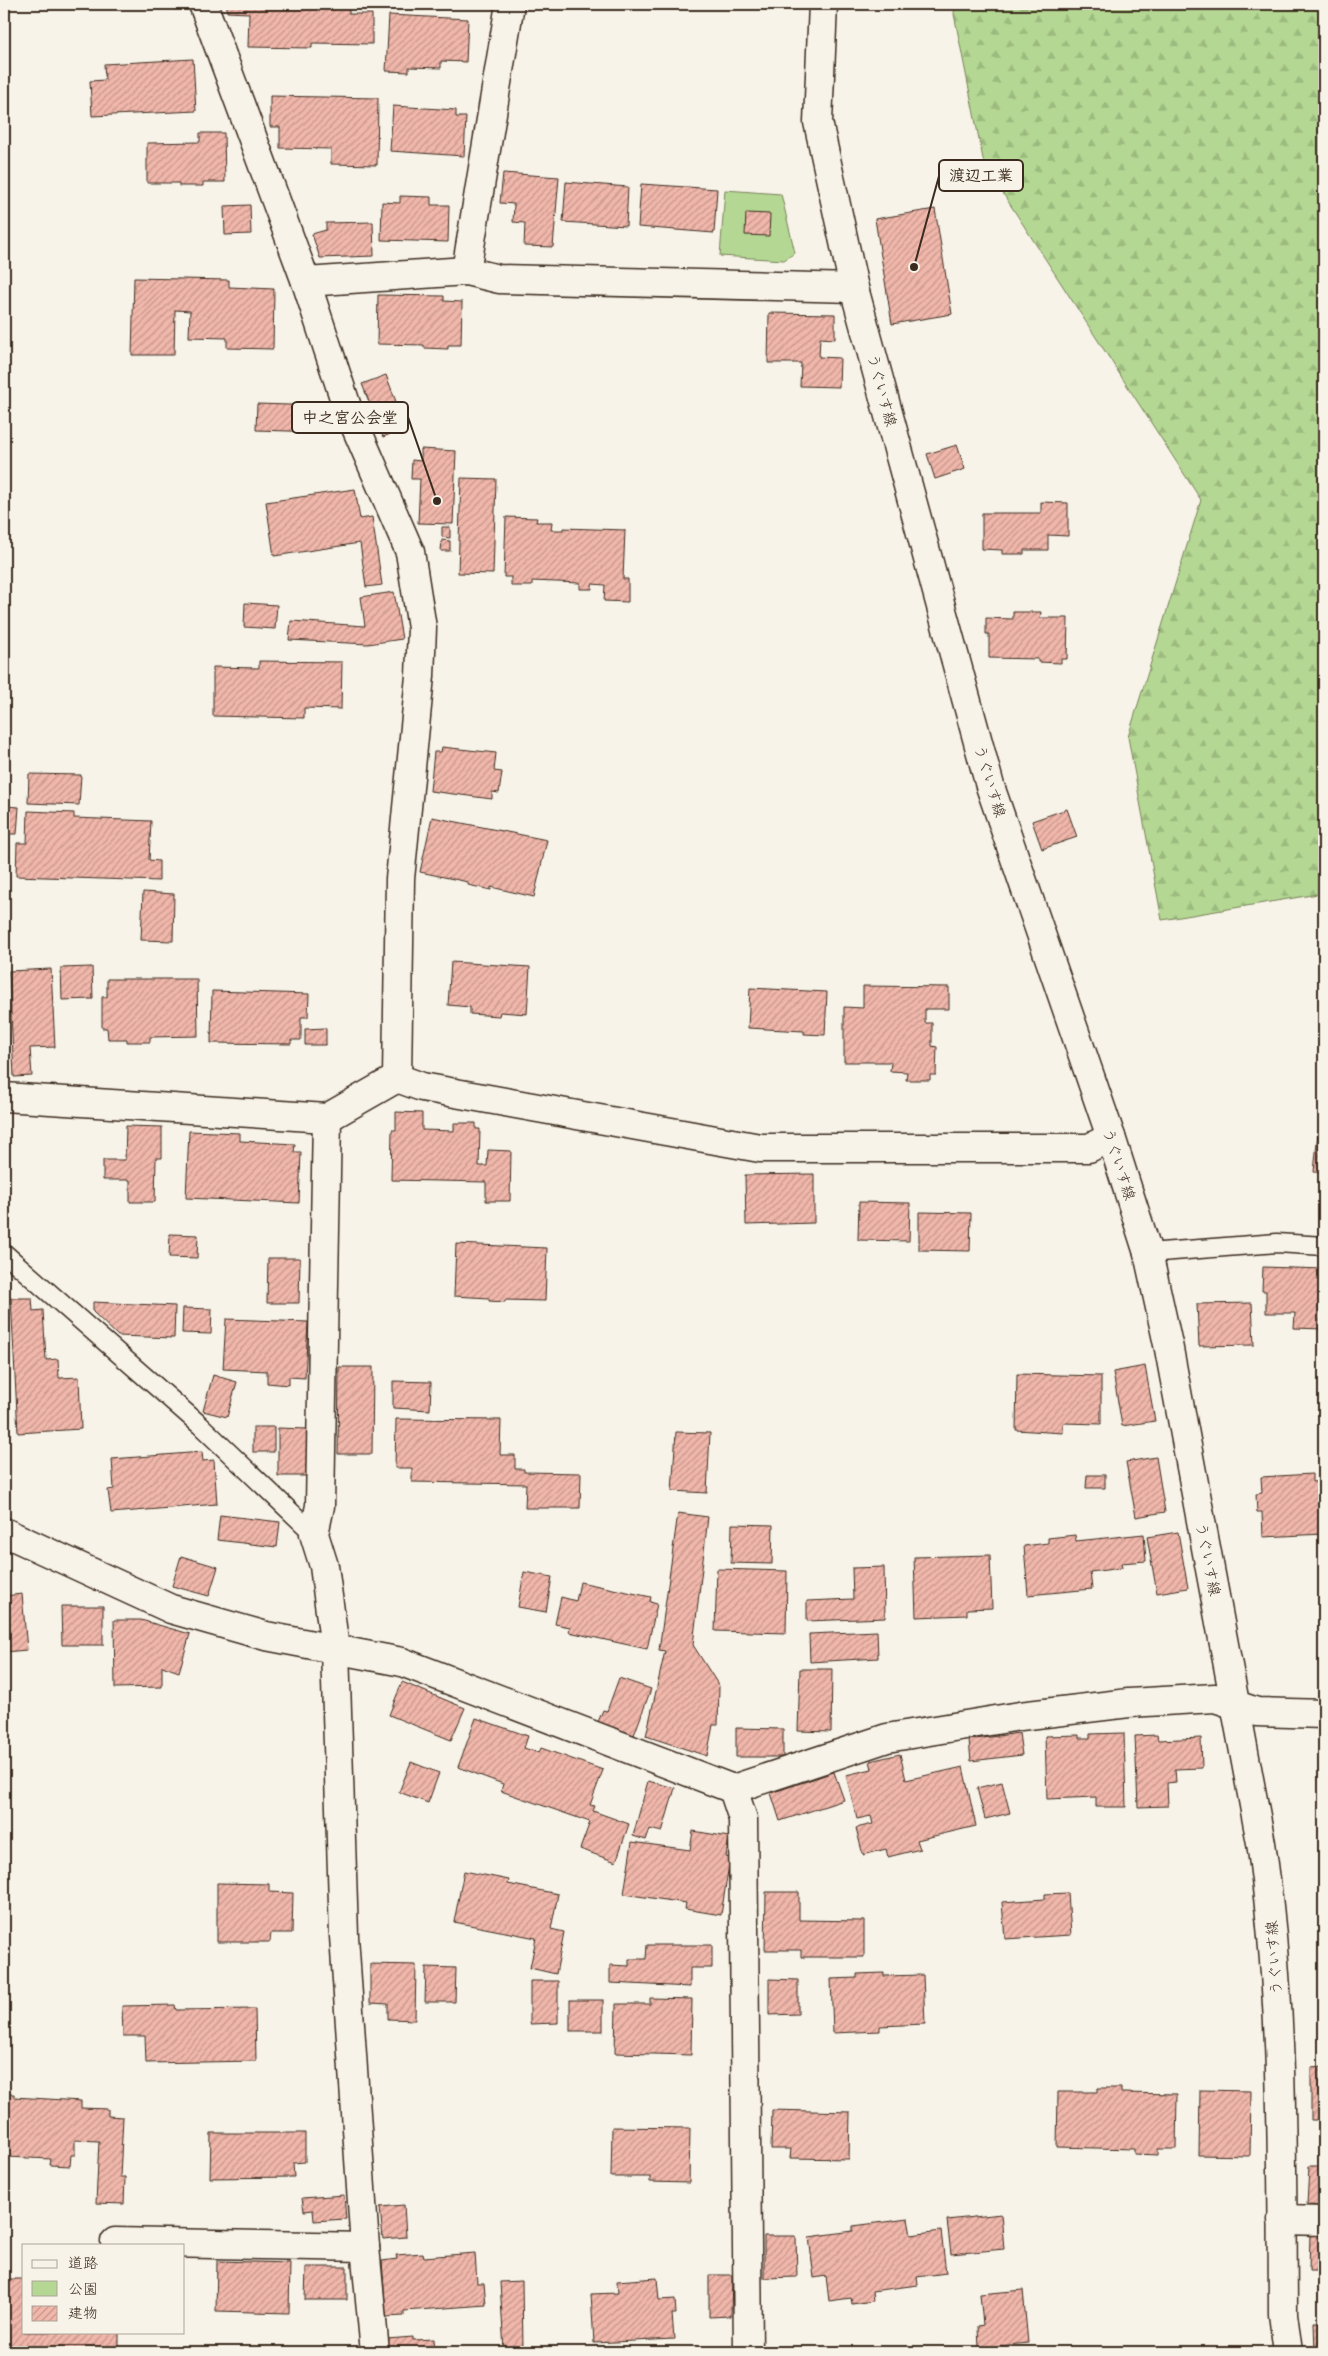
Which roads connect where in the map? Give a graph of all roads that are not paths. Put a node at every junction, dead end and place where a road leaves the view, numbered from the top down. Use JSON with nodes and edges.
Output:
{"nodes":[{"id":1,"x":203,"y":4,"type":"edge"},
{"id":2,"x":510,"y":4,"type":"edge"},
{"id":3,"x":823,"y":4,"type":"edge"},
{"id":4,"x":466,"y":271,"type":"junction"},
{"id":5,"x":306,"y":282,"type":"junction"},
{"id":6,"x":854,"y":288,"type":"junction"},
{"id":7,"x":397,"y":1078,"type":"junction"},
{"id":8,"x":4,"y":1097,"type":"edge"},
{"id":9,"x":327,"y":1118,"type":"junction"},
{"id":10,"x":1111,"y":1137,"type":"junction"},
{"id":11,"x":1324,"y":1246,"type":"edge"},
{"id":12,"x":1148,"y":1252,"type":"junction"},
{"id":13,"x":4,"y":1253,"type":"edge"},
{"id":14,"x":4,"y":1532,"type":"edge"},
{"id":15,"x":314,"y":1534,"type":"junction"},
{"id":16,"x":335,"y":1649,"type":"junction"},
{"id":17,"x":1236,"y":1705,"type":"junction"},
{"id":18,"x":1324,"y":1714,"type":"edge"},
{"id":19,"x":733,"y":1789,"type":"junction"},
{"id":20,"x":1282,"y":2220,"type":"junction"},
{"id":21,"x":1324,"y":2221,"type":"edge"},
{"id":22,"x":115,"y":2242,"type":"dead end"},
{"id":23,"x":365,"y":2247,"type":"junction"},
{"id":24,"x":375,"y":2352,"type":"edge"},
{"id":25,"x":748,"y":2352,"type":"edge"},
{"id":26,"x":1288,"y":2352,"type":"edge"}],
"edges":[{"from":1,"to":5,"type":"street"},
{"from":2,"to":4,"type":"street"},
{"from":3,"to":6,"type":"street","name":"うぐいす線"},
{"from":4,"to":5,"type":"street"},
{"from":4,"to":6,"type":"street"},
{"from":5,"to":7,"type":"street"},
{"from":6,"to":10,"type":"street","name":"うぐいす線"},
{"from":7,"to":9,"type":"street"},
{"from":7,"to":10,"type":"street"},
{"from":8,"to":9,"type":"street"},
{"from":9,"to":15,"type":"street"},
{"from":10,"to":12,"type":"street","name":"うぐいす線"},
{"from":11,"to":12,"type":"lane"},
{"from":12,"to":17,"type":"street","name":"うぐいす線"},
{"from":13,"to":15,"type":"lane"},
{"from":14,"to":16,"type":"street"},
{"from":15,"to":16,"type":"street"},
{"from":16,"to":19,"type":"street"},
{"from":16,"to":23,"type":"street"},
{"from":17,"to":18,"type":"street"},
{"from":17,"to":19,"type":"street"},
{"from":17,"to":20,"type":"street","name":"うぐいす線"},
{"from":19,"to":25,"type":"street"},
{"from":20,"to":21,"type":"street"},
{"from":20,"to":26,"type":"street","name":"うぐいす線"},
{"from":22,"to":23,"type":"street"},
{"from":23,"to":24,"type":"street"}]}
